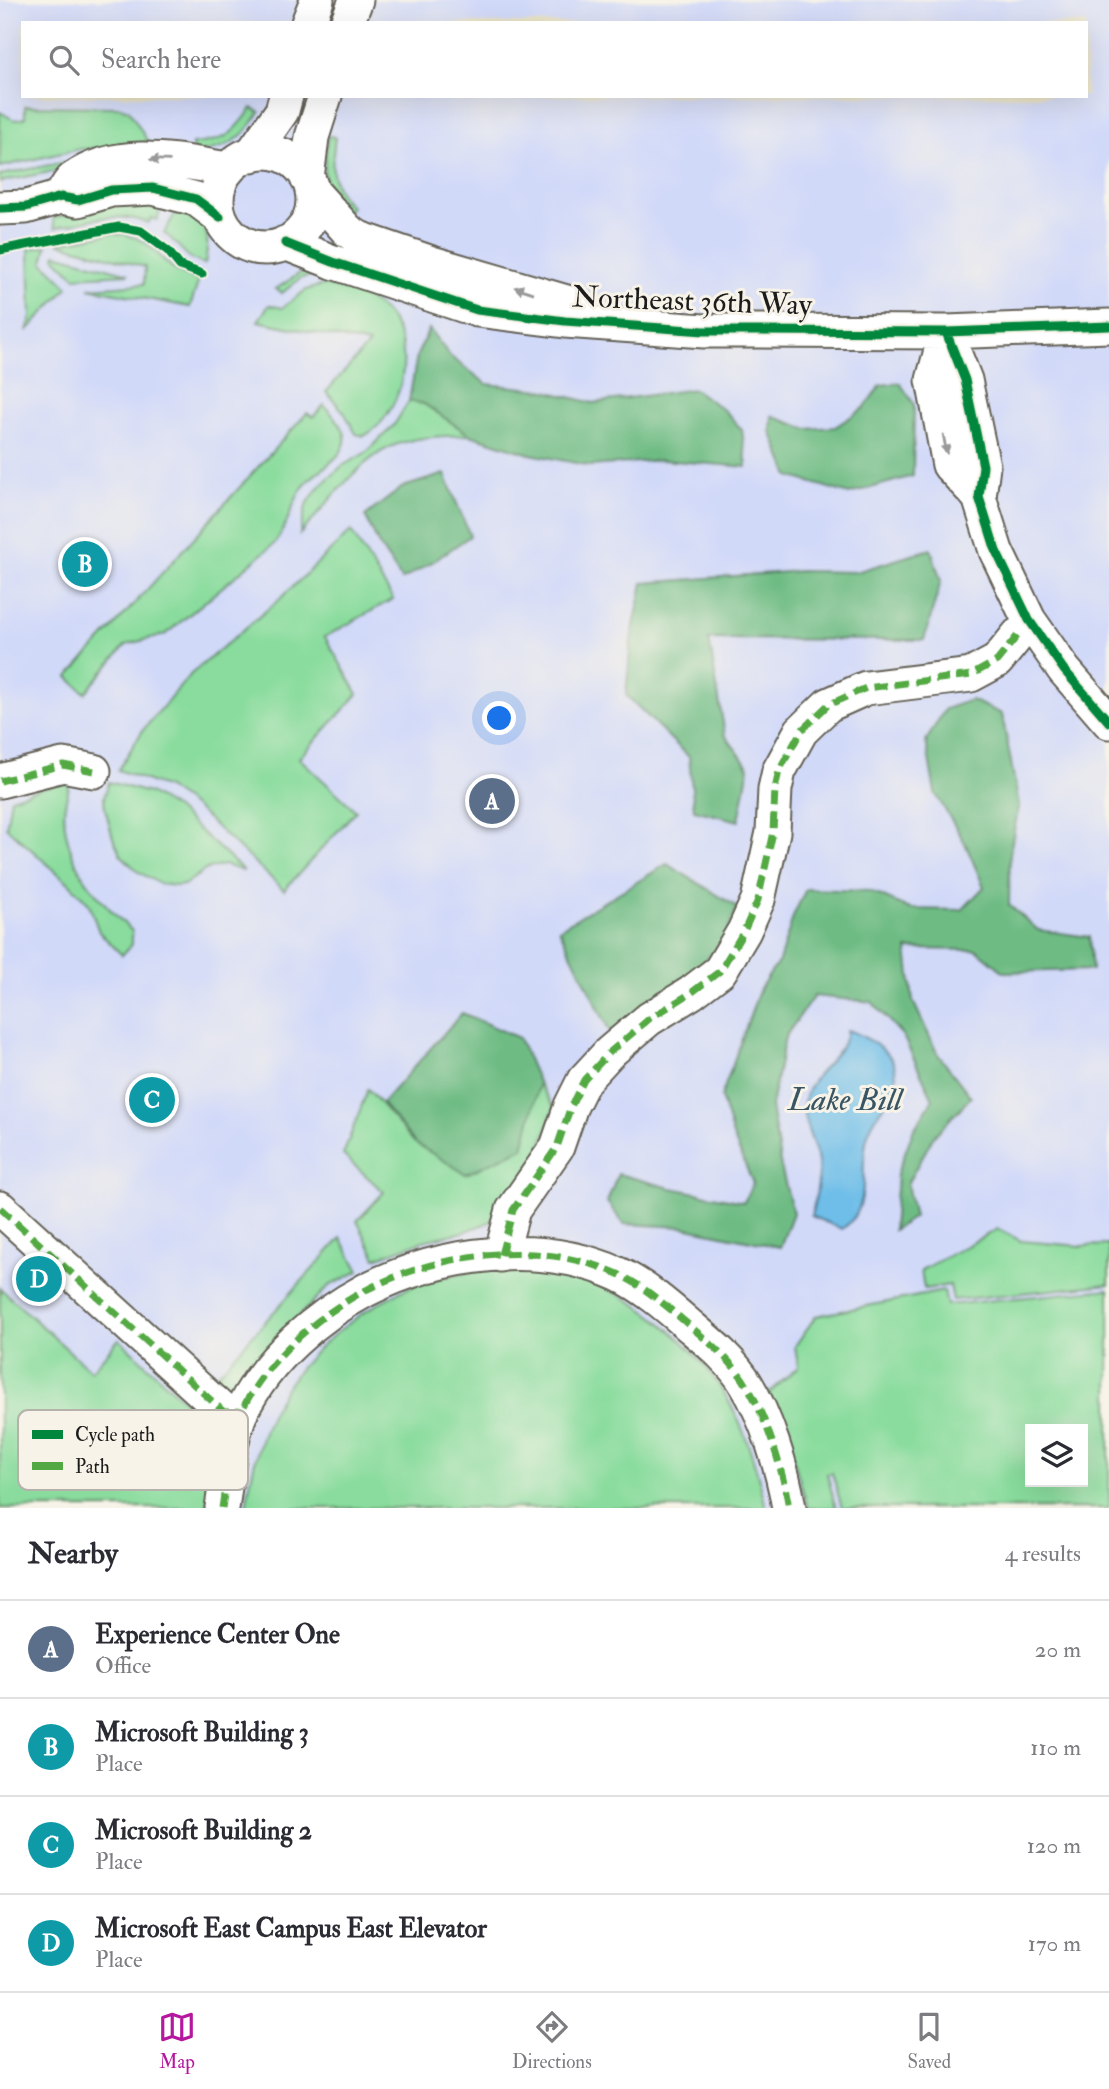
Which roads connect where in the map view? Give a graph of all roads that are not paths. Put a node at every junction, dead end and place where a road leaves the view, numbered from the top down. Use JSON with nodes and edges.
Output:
{"nodes":[{"id":1,"x":317,"y":0,"type":"edge"},
{"id":2,"x":356,"y":0,"type":"edge"},
{"id":3,"x":309,"y":21,"type":"edge"},
{"id":4,"x":348,"y":21,"type":"edge"},
{"id":5,"x":285,"y":98,"type":"edge"},
{"id":6,"x":324,"y":98,"type":"edge"},
{"id":7,"x":239,"y":162,"type":"junction"},
{"id":8,"x":310,"y":185,"type":"junction"},
{"id":9,"x":61,"y":197,"type":"junction"},
{"id":10,"x":0,"y":208,"type":"edge"},
{"id":11,"x":220,"y":216,"type":"junction"},
{"id":12,"x":285,"y":243,"type":"junction"},
{"id":13,"x":1109,"y":326,"type":"edge"},
{"id":14,"x":635,"y":327,"type":"junction"},
{"id":15,"x":946,"y":332,"type":"junction"},
{"id":16,"x":1018,"y":635,"type":"dead end"},
{"id":17,"x":1109,"y":722,"type":"edge"},
{"id":18,"x":94,"y":771,"type":"dead end"},
{"id":19,"x":0,"y":780,"type":"edge"},
{"id":20,"x":0,"y":1208,"type":"edge"},
{"id":21,"x":501,"y":1255,"type":"junction"},
{"id":22,"x":222,"y":1410,"type":"edge"},
{"id":23,"x":242,"y":1410,"type":"edge"},
{"id":24,"x":225,"y":1490,"type":"edge"},
{"id":25,"x":222,"y":1508,"type":"edge"},
{"id":26,"x":789,"y":1508,"type":"edge"}],
"edges":[{"from":1,"to":3,"type":"street"},
{"from":2,"to":4,"type":"street"},
{"from":5,"to":7,"type":"street"},
{"from":6,"to":8,"type":"street"},
{"from":7,"to":8,"type":"street"},
{"from":7,"to":9,"type":"street","one_way":true},
{"from":7,"to":11,"type":"street"},
{"from":8,"to":12,"type":"street"},
{"from":14,"to":8,"type":"street","name":"Northeast 36th Way","one_way":true},
{"from":9,"to":10,"type":"street"},
{"from":9,"to":11,"type":"street"},
{"from":11,"to":12,"type":"street"},
{"from":12,"to":14,"type":"street","name":"Northeast 36th Way"},
{"from":13,"to":15,"type":"street","name":"Northeast 36th Way"},
{"from":14,"to":15,"type":"street","name":"Northeast 36th Way"},
{"from":15,"to":17,"type":"street"},
{"from":16,"to":21,"type":"street"},
{"from":18,"to":19,"type":"street"},
{"from":20,"to":22,"type":"street"},
{"from":21,"to":23,"type":"street"},
{"from":21,"to":26,"type":"street"},
{"from":24,"to":25,"type":"street"}]}
